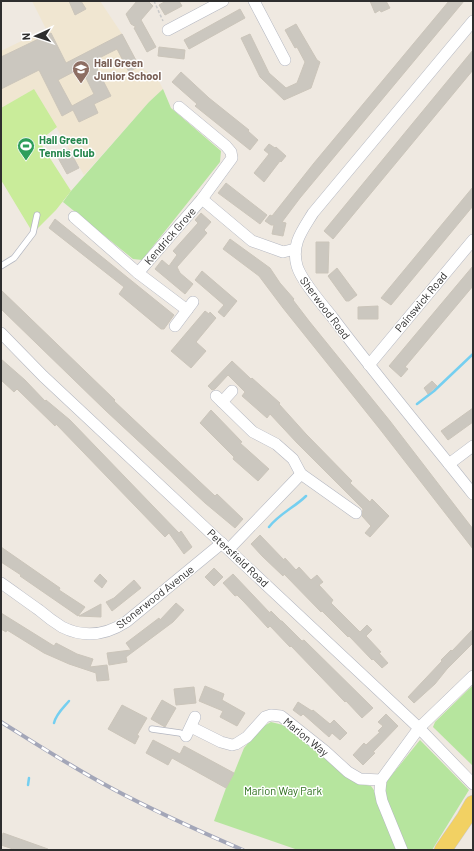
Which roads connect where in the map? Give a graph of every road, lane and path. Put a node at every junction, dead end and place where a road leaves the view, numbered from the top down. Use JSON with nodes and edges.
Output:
{"nodes":[{"id":1,"x":154,"y":1,"type":"edge"},
{"id":2,"x":223,"y":1,"type":"edge"},
{"id":3,"x":254,"y":1,"type":"edge"},
{"id":4,"x":473,"y":21,"type":"edge"},
{"id":5,"x":168,"y":30,"type":"joint"},
{"id":6,"x":286,"y":60,"type":"dead end"},
{"id":7,"x":179,"y":107,"type":"dead end"},
{"id":8,"x":202,"y":199,"type":"junction"},
{"id":9,"x":37,"y":215,"type":"dead end"},
{"id":10,"x":74,"y":217,"type":"dead end"},
{"id":11,"x":473,"y":240,"type":"edge"},
{"id":12,"x":295,"y":249,"type":"junction"},
{"id":13,"x":1,"y":266,"type":"edge"},
{"id":14,"x":138,"y":273,"type":"junction"},
{"id":15,"x":175,"y":326,"type":"dead end"},
{"id":16,"x":1,"y":333,"type":"edge"},
{"id":17,"x":369,"y":364,"type":"junction"},
{"id":18,"x":232,"y":391,"type":"dead end"},
{"id":19,"x":473,"y":446,"type":"edge"},
{"id":20,"x":449,"y":464,"type":"junction"},
{"id":21,"x":300,"y":474,"type":"junction"},
{"id":22,"x":473,"y":494,"type":"edge"},
{"id":23,"x":356,"y":513,"type":"dead end"},
{"id":24,"x":225,"y":546,"type":"junction"},
{"id":25,"x":1,"y":583,"type":"edge"},
{"id":26,"x":473,"y":676,"type":"edge"},
{"id":27,"x":191,"y":726,"type":"joint"},
{"id":28,"x":419,"y":728,"type":"junction"},
{"id":29,"x":152,"y":729,"type":"dead end"},
{"id":30,"x":381,"y":780,"type":"junction"},
{"id":31,"x":473,"y":784,"type":"edge"},
{"id":32,"x":473,"y":804,"type":"edge"},
{"id":33,"x":402,"y":850,"type":"edge"},
{"id":34,"x":443,"y":850,"type":"edge"}],
"edges":[{"from":1,"to":5,"type":"path"},
{"from":2,"to":5,"type":"street"},
{"from":3,"to":6,"type":"street"},
{"from":4,"to":12,"type":"street"},
{"from":7,"to":8,"type":"street","name":"Kendrick Grove"},
{"from":8,"to":12,"type":"street","name":"Kendrick Grove"},
{"from":8,"to":14,"type":"street","name":"Kendrick Grove"},
{"from":9,"to":13,"type":"lane"},
{"from":10,"to":14,"type":"street","name":"Kendrick Grove"},
{"from":11,"to":17,"type":"street","name":"Painswick Road"},
{"from":12,"to":17,"type":"street","name":"Sherwood Road"},
{"from":14,"to":15,"type":"street","name":"Kendrick Grove"},
{"from":16,"to":24,"type":"street","name":"Petersfield Road"},
{"from":17,"to":20,"type":"street","name":"Sherwood Road"},
{"from":18,"to":21,"type":"street"},
{"from":19,"to":20,"type":"street"},
{"from":20,"to":22,"type":"street","name":"Sherwood Road"},
{"from":21,"to":23,"type":"street"},
{"from":21,"to":24,"type":"street","name":"Stonerwood Avenue"},
{"from":24,"to":25,"type":"street","name":"Stonerwood Avenue"},
{"from":24,"to":28,"type":"street","name":"Petersfield Road"},
{"from":26,"to":28,"type":"street"},
{"from":27,"to":29,"type":"lane"},
{"from":27,"to":30,"type":"street","name":"Marion Way"},
{"from":28,"to":30,"type":"street"},
{"from":28,"to":31,"type":"street","name":"Petersfield Road"},
{"from":30,"to":33,"type":"street"},
{"from":32,"to":34,"type":"main road"}]}
